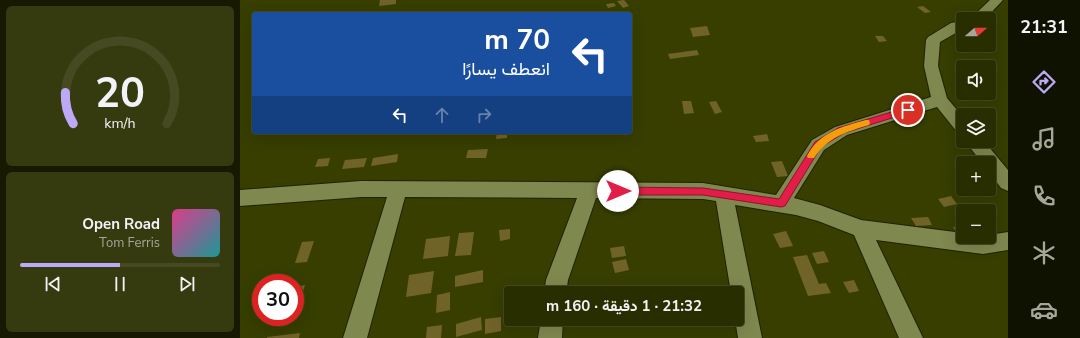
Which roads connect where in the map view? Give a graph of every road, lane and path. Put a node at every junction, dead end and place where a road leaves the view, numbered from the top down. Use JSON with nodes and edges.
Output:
{"nodes":[{"id":1,"x":997,"y":0,"type":"edge"},
{"id":2,"x":984,"y":12,"type":"edge"},
{"id":3,"x":956,"y":26,"type":"edge"},
{"id":4,"x":940,"y":100,"type":"junction"},
{"id":5,"x":956,"y":119,"type":"edge"},
{"id":6,"x":980,"y":148,"type":"edge"},
{"id":7,"x":1008,"y":183,"type":"edge"},
{"id":8,"x":398,"y":190,"type":"junction"},
{"id":9,"x":589,"y":191,"type":"junction"},
{"id":10,"x":724,"y":195,"type":"junction"},
{"id":11,"x":241,"y":200,"type":"edge"},
{"id":12,"x":781,"y":203,"type":"junction"},
{"id":13,"x":861,"y":229,"type":"junction"},
{"id":14,"x":1007,"y":243,"type":"edge"},
{"id":15,"x":557,"y":286,"type":"edge"},
{"id":16,"x":551,"y":326,"type":"edge"},
{"id":17,"x":355,"y":338,"type":"edge"},
{"id":18,"x":550,"y":338,"type":"edge"},
{"id":19,"x":750,"y":338,"type":"edge"},
{"id":20,"x":911,"y":338,"type":"edge"}],
"edges":[{"from":1,"to":2,"type":"street"},
{"from":3,"to":4,"type":"street"},
{"from":4,"to":5,"type":"street"},
{"from":4,"to":12,"type":"street"},
{"from":6,"to":7,"type":"street"},
{"from":8,"to":9,"type":"street"},
{"from":8,"to":11,"type":"street"},
{"from":8,"to":17,"type":"street"},
{"from":9,"to":10,"type":"street"},
{"from":9,"to":15,"type":"street"},
{"from":10,"to":12,"type":"street"},
{"from":10,"to":19,"type":"street"},
{"from":12,"to":13,"type":"street"},
{"from":13,"to":14,"type":"street"},
{"from":13,"to":20,"type":"street"},
{"from":16,"to":18,"type":"street"}]}
